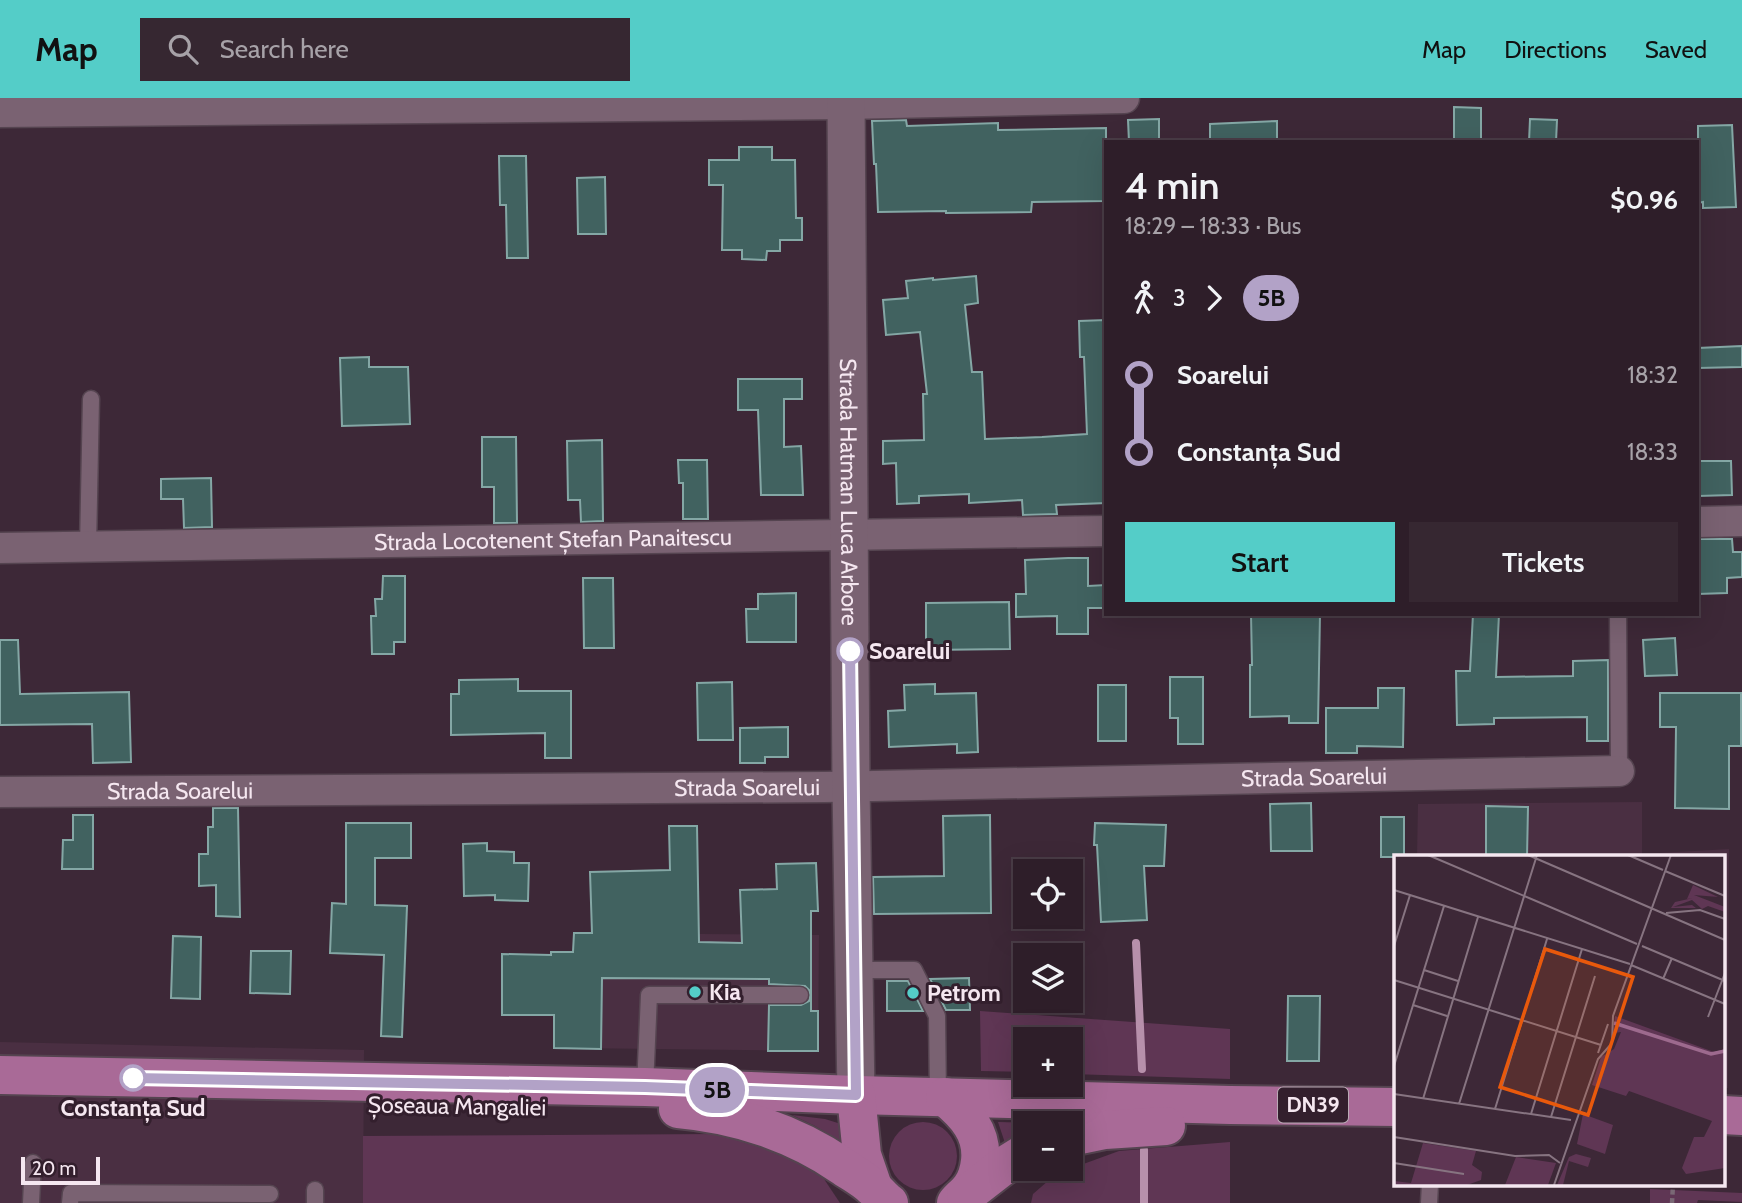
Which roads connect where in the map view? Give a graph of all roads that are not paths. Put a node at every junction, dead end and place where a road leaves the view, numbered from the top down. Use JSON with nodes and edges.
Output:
{"nodes":[{"id":1,"x":1124,"y":98,"type":"edge"},
{"id":2,"x":846,"y":101,"type":"edge"},
{"id":3,"x":0,"y":111,"type":"edge"},
{"id":4,"x":91,"y":399,"type":"dead end"},
{"id":5,"x":1699,"y":522,"type":"edge"},
{"id":6,"x":1742,"y":522,"type":"edge"},
{"id":7,"x":1104,"y":531,"type":"edge"},
{"id":8,"x":849,"y":535,"type":"junction"},
{"id":9,"x":88,"y":547,"type":"junction"},
{"id":10,"x":0,"y":548,"type":"edge"},
{"id":11,"x":1618,"y":616,"type":"edge"},
{"id":12,"x":1619,"y":771,"type":"joint"},
{"id":13,"x":851,"y":786,"type":"junction"},
{"id":14,"x":0,"y":792,"type":"edge"},
{"id":15,"x":854,"y":970,"type":"junction"},
{"id":16,"x":800,"y":995,"type":"dead end"},
{"id":17,"x":0,"y":1075,"type":"edge"},
{"id":18,"x":645,"y":1087,"type":"junction"},
{"id":19,"x":856,"y":1095,"type":"junction"},
{"id":20,"x":942,"y":1096,"type":"junction"},
{"id":21,"x":0,"y":1099,"type":"edge"},
{"id":22,"x":1394,"y":1107,"type":"edge"},
{"id":23,"x":1724,"y":1115,"type":"edge"},
{"id":24,"x":1742,"y":1115,"type":"edge"},
{"id":25,"x":1394,"y":1129,"type":"edge"},
{"id":26,"x":1083,"y":1135,"type":"edge"},
{"id":27,"x":1724,"y":1139,"type":"edge"},
{"id":28,"x":1742,"y":1140,"type":"edge"},
{"id":29,"x":1013,"y":1160,"type":"edge"},
{"id":30,"x":33,"y":1163,"type":"dead end"},
{"id":31,"x":270,"y":1194,"type":"dead end"},
{"id":32,"x":881,"y":1195,"type":"edge"},
{"id":33,"x":31,"y":1203,"type":"edge"},
{"id":34,"x":70,"y":1203,"type":"edge"},
{"id":35,"x":956,"y":1203,"type":"edge"}],
"edges":[{"from":1,"to":2,"type":"street"},
{"from":2,"to":3,"type":"street"},
{"from":2,"to":8,"type":"street","name":"Strada Hatman Luca Arbore"},
{"from":4,"to":9,"type":"lane"},
{"from":5,"to":6,"type":"street"},
{"from":7,"to":8,"type":"street","name":"Strada Locotenent Ștefan Panaitescu"},
{"from":8,"to":9,"type":"street","name":"Strada Locotenent Ștefan Panaitescu"},
{"from":8,"to":13,"type":"street","name":"Strada Hatman Luca Arbore"},
{"from":9,"to":10,"type":"street","name":"Strada Locotenent Ștefan Panaitescu"},
{"from":11,"to":12,"type":"lane"},
{"from":12,"to":13,"type":"street","name":"Strada Soarelui"},
{"from":13,"to":14,"type":"street","name":"Strada Soarelui"},
{"from":13,"to":15,"type":"street","name":"Strada Hatman Luca Arbore"},
{"from":15,"to":19,"type":"street","name":"Strada Hatman Luca Arbore"},
{"from":15,"to":20,"type":"lane"},
{"from":16,"to":18,"type":"lane"},
{"from":17,"to":18,"type":"main road","name":"Șoseaua Mangaliei","number":"DN39"},
{"from":18,"to":19,"type":"main road","name":"Șoseaua Mangaliei","number":"DN39"},
{"from":19,"to":20,"type":"main road","name":"Șoseaua Mangaliei","number":"DN39"},
{"from":19,"to":32,"type":"main road"},
{"from":20,"to":22,"type":"main road","name":"Șoseaua Mangaliei","number":"DN39"},
{"from":20,"to":35,"type":"main road"},
{"from":21,"to":32,"type":"main road","name":"Șoseaua Mangaliei"},
{"from":23,"to":24,"type":"main road"},
{"from":25,"to":26,"type":"main road","number":"DN39"},
{"from":27,"to":28,"type":"main road"},
{"from":29,"to":35,"type":"main road"},
{"from":30,"to":33,"type":"lane"},
{"from":31,"to":34,"type":"lane"}]}
